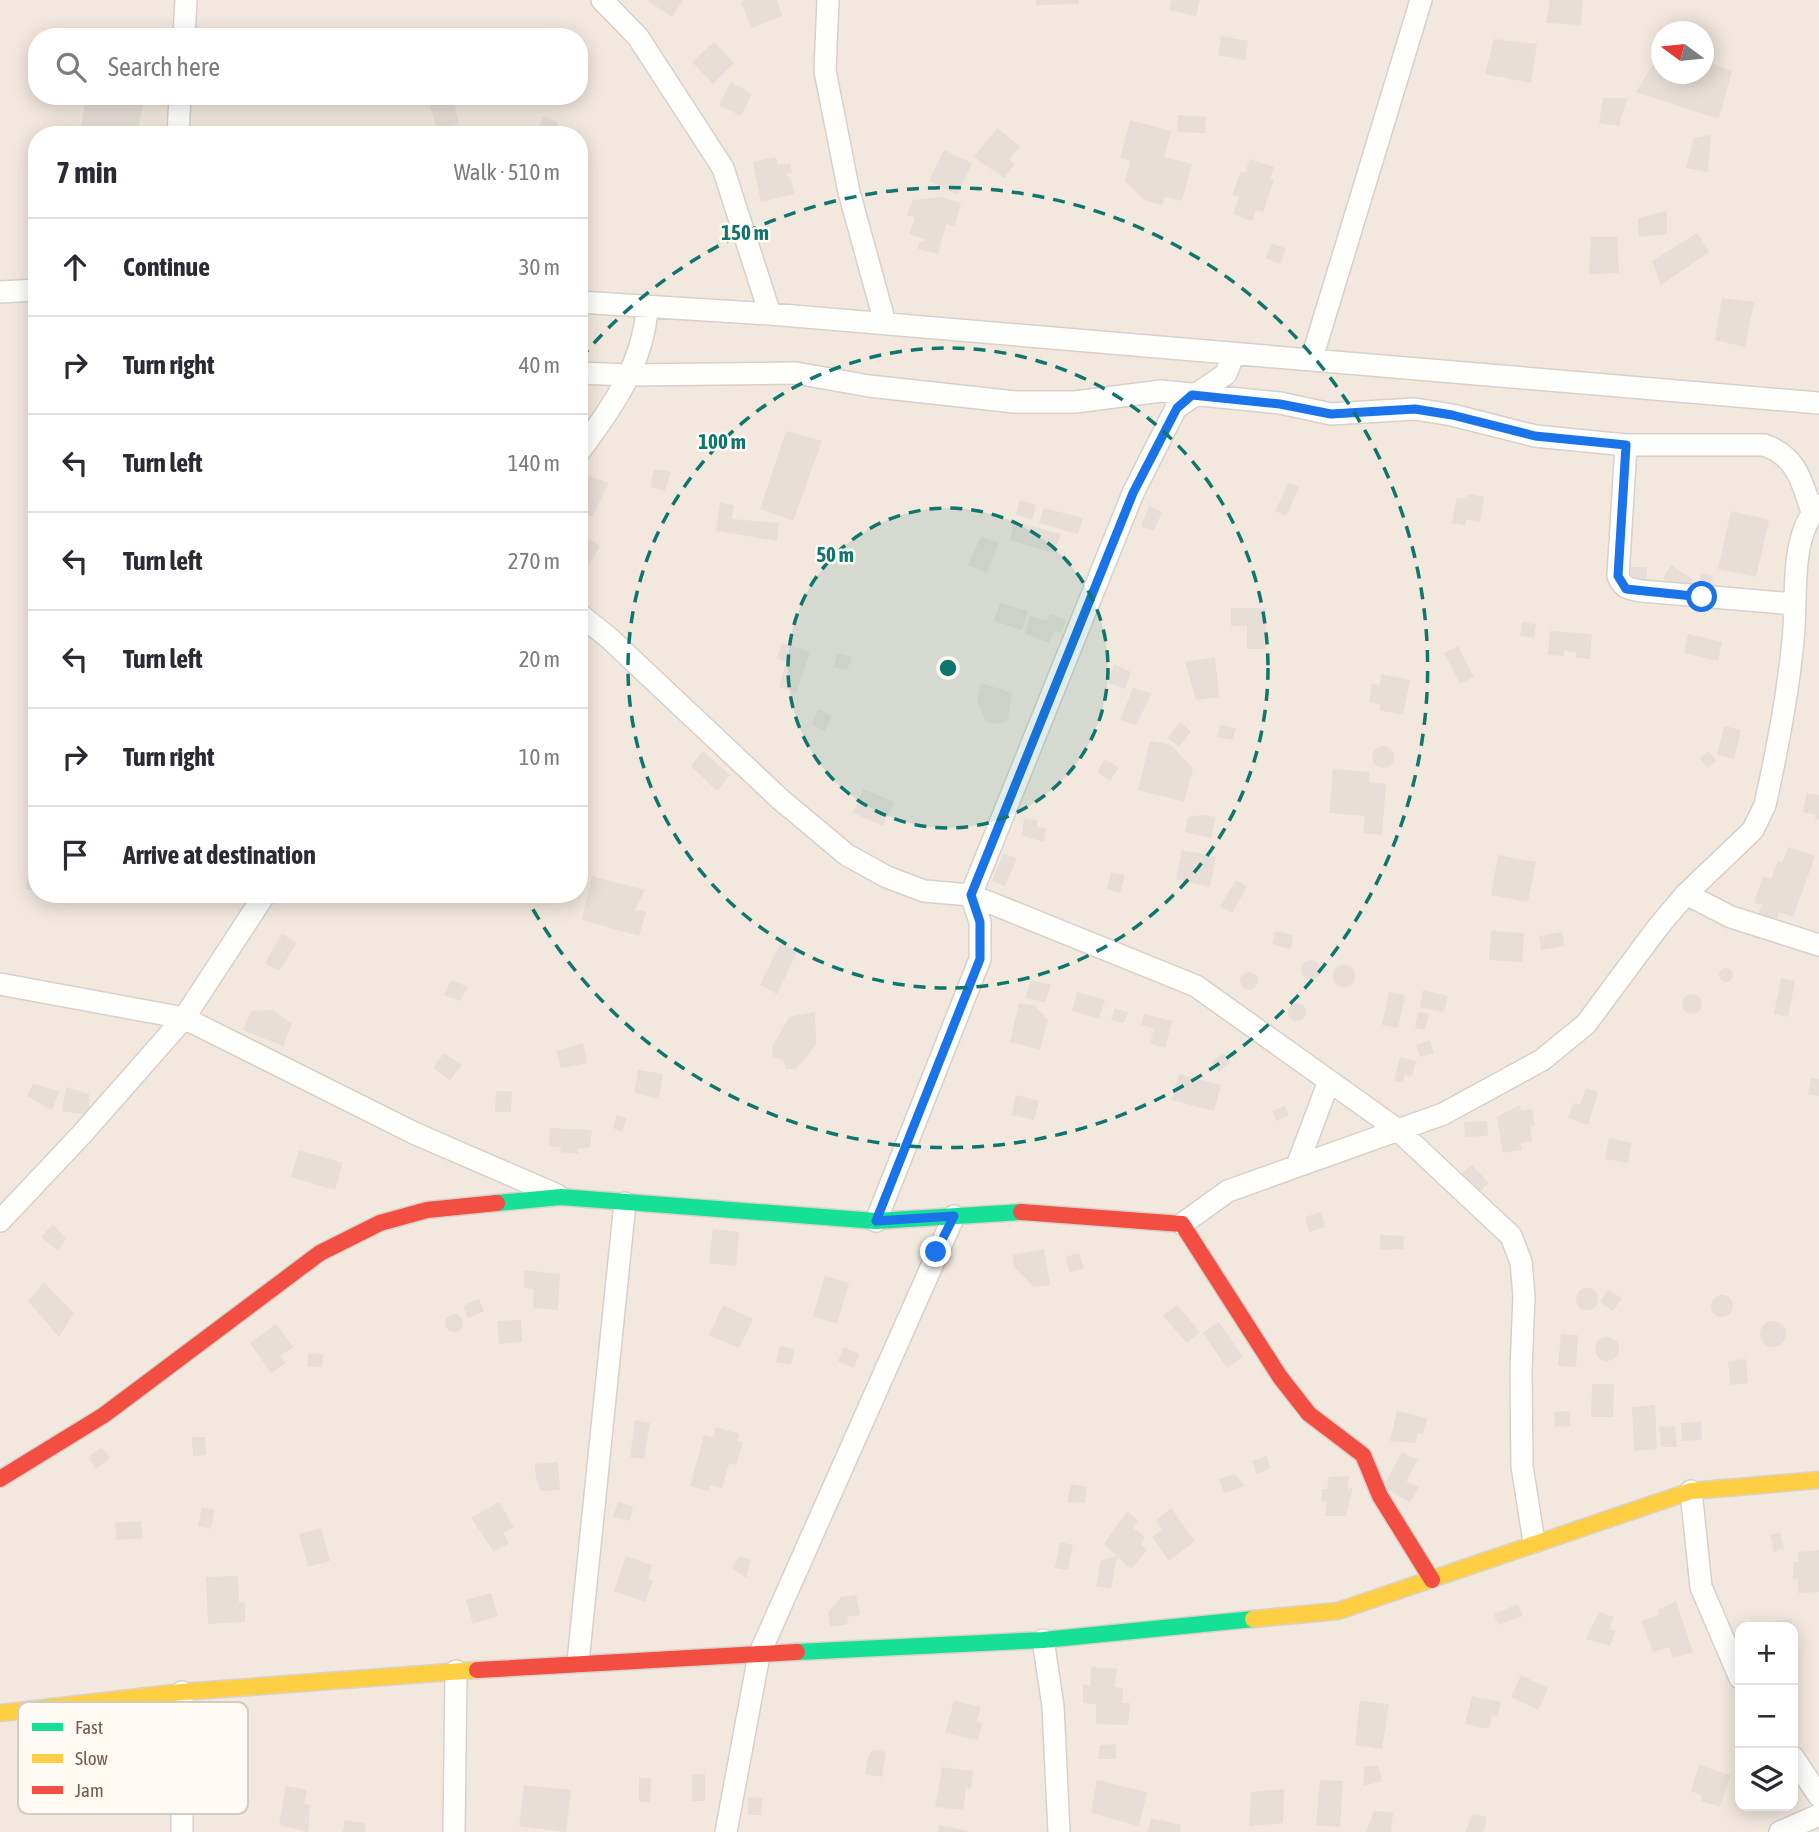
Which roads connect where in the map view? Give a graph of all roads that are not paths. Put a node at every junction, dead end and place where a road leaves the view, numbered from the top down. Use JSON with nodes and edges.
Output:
{"nodes":[{"id":1,"x":186,"y":0,"type":"edge"},
{"id":2,"x":602,"y":0,"type":"edge"},
{"id":3,"x":828,"y":0,"type":"edge"},
{"id":4,"x":1421,"y":0,"type":"edge"},
{"id":5,"x":184,"y":28,"type":"edge"},
{"id":6,"x":180,"y":105,"type":"edge"},
{"id":7,"x":178,"y":126,"type":"edge"},
{"id":8,"x":28,"y":290,"type":"edge"},
{"id":9,"x":0,"y":292,"type":"edge"},
{"id":10,"x":588,"y":303,"type":"edge"},
{"id":11,"x":647,"y":307,"type":"junction"},
{"id":12,"x":770,"y":314,"type":"junction"},
{"id":13,"x":885,"y":323,"type":"junction"},
{"id":14,"x":1234,"y":353,"type":"junction"},
{"id":15,"x":1312,"y":358,"type":"junction"},
{"id":16,"x":588,"y":373,"type":"edge"},
{"id":17,"x":629,"y":375,"type":"junction"},
{"id":18,"x":1192,"y":395,"type":"junction"},
{"id":19,"x":1819,"y":402,"type":"edge"},
{"id":20,"x":588,"y":438,"type":"edge"},
{"id":21,"x":1626,"y":445,"type":"junction"},
{"id":22,"x":1815,"y":509,"type":"edge"},
{"id":23,"x":1794,"y":604,"type":"junction"},
{"id":24,"x":588,"y":621,"type":"edge"},
{"id":25,"x":1686,"y":894,"type":"junction"},
{"id":26,"x":971,"y":895,"type":"junction"},
{"id":27,"x":259,"y":903,"type":"edge"},
{"id":28,"x":1819,"y":946,"type":"edge"},
{"id":29,"x":0,"y":984,"type":"edge"},
{"id":30,"x":184,"y":1018,"type":"junction"},
{"id":31,"x":1329,"y":1081,"type":"junction"},
{"id":32,"x":1398,"y":1130,"type":"junction"},
{"id":33,"x":1297,"y":1166,"type":"junction"},
{"id":34,"x":561,"y":1197,"type":"junction"},
{"id":35,"x":625,"y":1203,"type":"junction"},
{"id":36,"x":954,"y":1216,"type":"junction"},
{"id":37,"x":0,"y":1221,"type":"edge"},
{"id":38,"x":876,"y":1221,"type":"junction"},
{"id":39,"x":1182,"y":1224,"type":"junction"},
{"id":40,"x":0,"y":1479,"type":"edge"},
{"id":41,"x":1819,"y":1480,"type":"edge"},
{"id":42,"x":1692,"y":1491,"type":"junction"},
{"id":43,"x":1534,"y":1542,"type":"junction"},
{"id":44,"x":1432,"y":1580,"type":"junction"},
{"id":45,"x":1043,"y":1640,"type":"junction"},
{"id":46,"x":759,"y":1655,"type":"junction"},
{"id":47,"x":578,"y":1661,"type":"junction"},
{"id":48,"x":1735,"y":1666,"type":"edge"},
{"id":49,"x":456,"y":1671,"type":"junction"},
{"id":50,"x":183,"y":1692,"type":"junction"},
{"id":51,"x":96,"y":1702,"type":"edge"},
{"id":52,"x":183,"y":1702,"type":"edge"},
{"id":53,"x":18,"y":1711,"type":"edge"},
{"id":54,"x":0,"y":1713,"type":"edge"},
{"id":55,"x":1798,"y":1764,"type":"edge"},
{"id":56,"x":1819,"y":1796,"type":"edge"},
{"id":57,"x":182,"y":1814,"type":"edge"},
{"id":58,"x":1819,"y":1815,"type":"edge"},
{"id":59,"x":182,"y":1832,"type":"edge"},
{"id":60,"x":454,"y":1832,"type":"edge"},
{"id":61,"x":726,"y":1832,"type":"edge"},
{"id":62,"x":1059,"y":1832,"type":"edge"},
{"id":63,"x":1780,"y":1832,"type":"edge"}],
"edges":[{"from":1,"to":5,"type":"street"},
{"from":2,"to":12,"type":"street"},
{"from":3,"to":13,"type":"street"},
{"from":4,"to":15,"type":"street"},
{"from":6,"to":7,"type":"street"},
{"from":8,"to":9,"type":"street"},
{"from":10,"to":11,"type":"street"},
{"from":11,"to":12,"type":"street"},
{"from":11,"to":17,"type":"street"},
{"from":12,"to":13,"type":"street"},
{"from":13,"to":14,"type":"street"},
{"from":14,"to":15,"type":"street"},
{"from":14,"to":18,"type":"street"},
{"from":15,"to":19,"type":"street"},
{"from":16,"to":17,"type":"street"},
{"from":17,"to":18,"type":"street"},
{"from":17,"to":20,"type":"street"},
{"from":18,"to":21,"type":"street"},
{"from":18,"to":26,"type":"street"},
{"from":21,"to":22,"type":"street"},
{"from":21,"to":23,"type":"street"},
{"from":22,"to":23,"type":"street"},
{"from":23,"to":25,"type":"street"},
{"from":24,"to":26,"type":"street"},
{"from":25,"to":28,"type":"street"},
{"from":25,"to":32,"type":"street"},
{"from":26,"to":31,"type":"street"},
{"from":26,"to":38,"type":"street"},
{"from":27,"to":30,"type":"street"},
{"from":29,"to":30,"type":"street"},
{"from":30,"to":34,"type":"street"},
{"from":30,"to":37,"type":"street"},
{"from":31,"to":32,"type":"street"},
{"from":31,"to":33,"type":"street"},
{"from":32,"to":33,"type":"street"},
{"from":32,"to":43,"type":"street"},
{"from":33,"to":39,"type":"street"},
{"from":34,"to":35,"type":"street"},
{"from":34,"to":40,"type":"street"},
{"from":35,"to":38,"type":"street"},
{"from":35,"to":47,"type":"street"},
{"from":36,"to":38,"type":"street"},
{"from":36,"to":39,"type":"street"},
{"from":36,"to":46,"type":"street"},
{"from":39,"to":44,"type":"street"},
{"from":41,"to":42,"type":"street"},
{"from":42,"to":43,"type":"street"},
{"from":42,"to":48,"type":"street"},
{"from":43,"to":44,"type":"street"},
{"from":44,"to":45,"type":"street"},
{"from":45,"to":46,"type":"street"},
{"from":45,"to":62,"type":"street"},
{"from":46,"to":47,"type":"street"},
{"from":46,"to":61,"type":"street"},
{"from":47,"to":49,"type":"street"},
{"from":49,"to":50,"type":"street"},
{"from":49,"to":60,"type":"street"},
{"from":50,"to":51,"type":"street"},
{"from":50,"to":52,"type":"street"},
{"from":53,"to":54,"type":"street"},
{"from":55,"to":56,"type":"street"},
{"from":57,"to":59,"type":"street"},
{"from":58,"to":63,"type":"street"}]}
